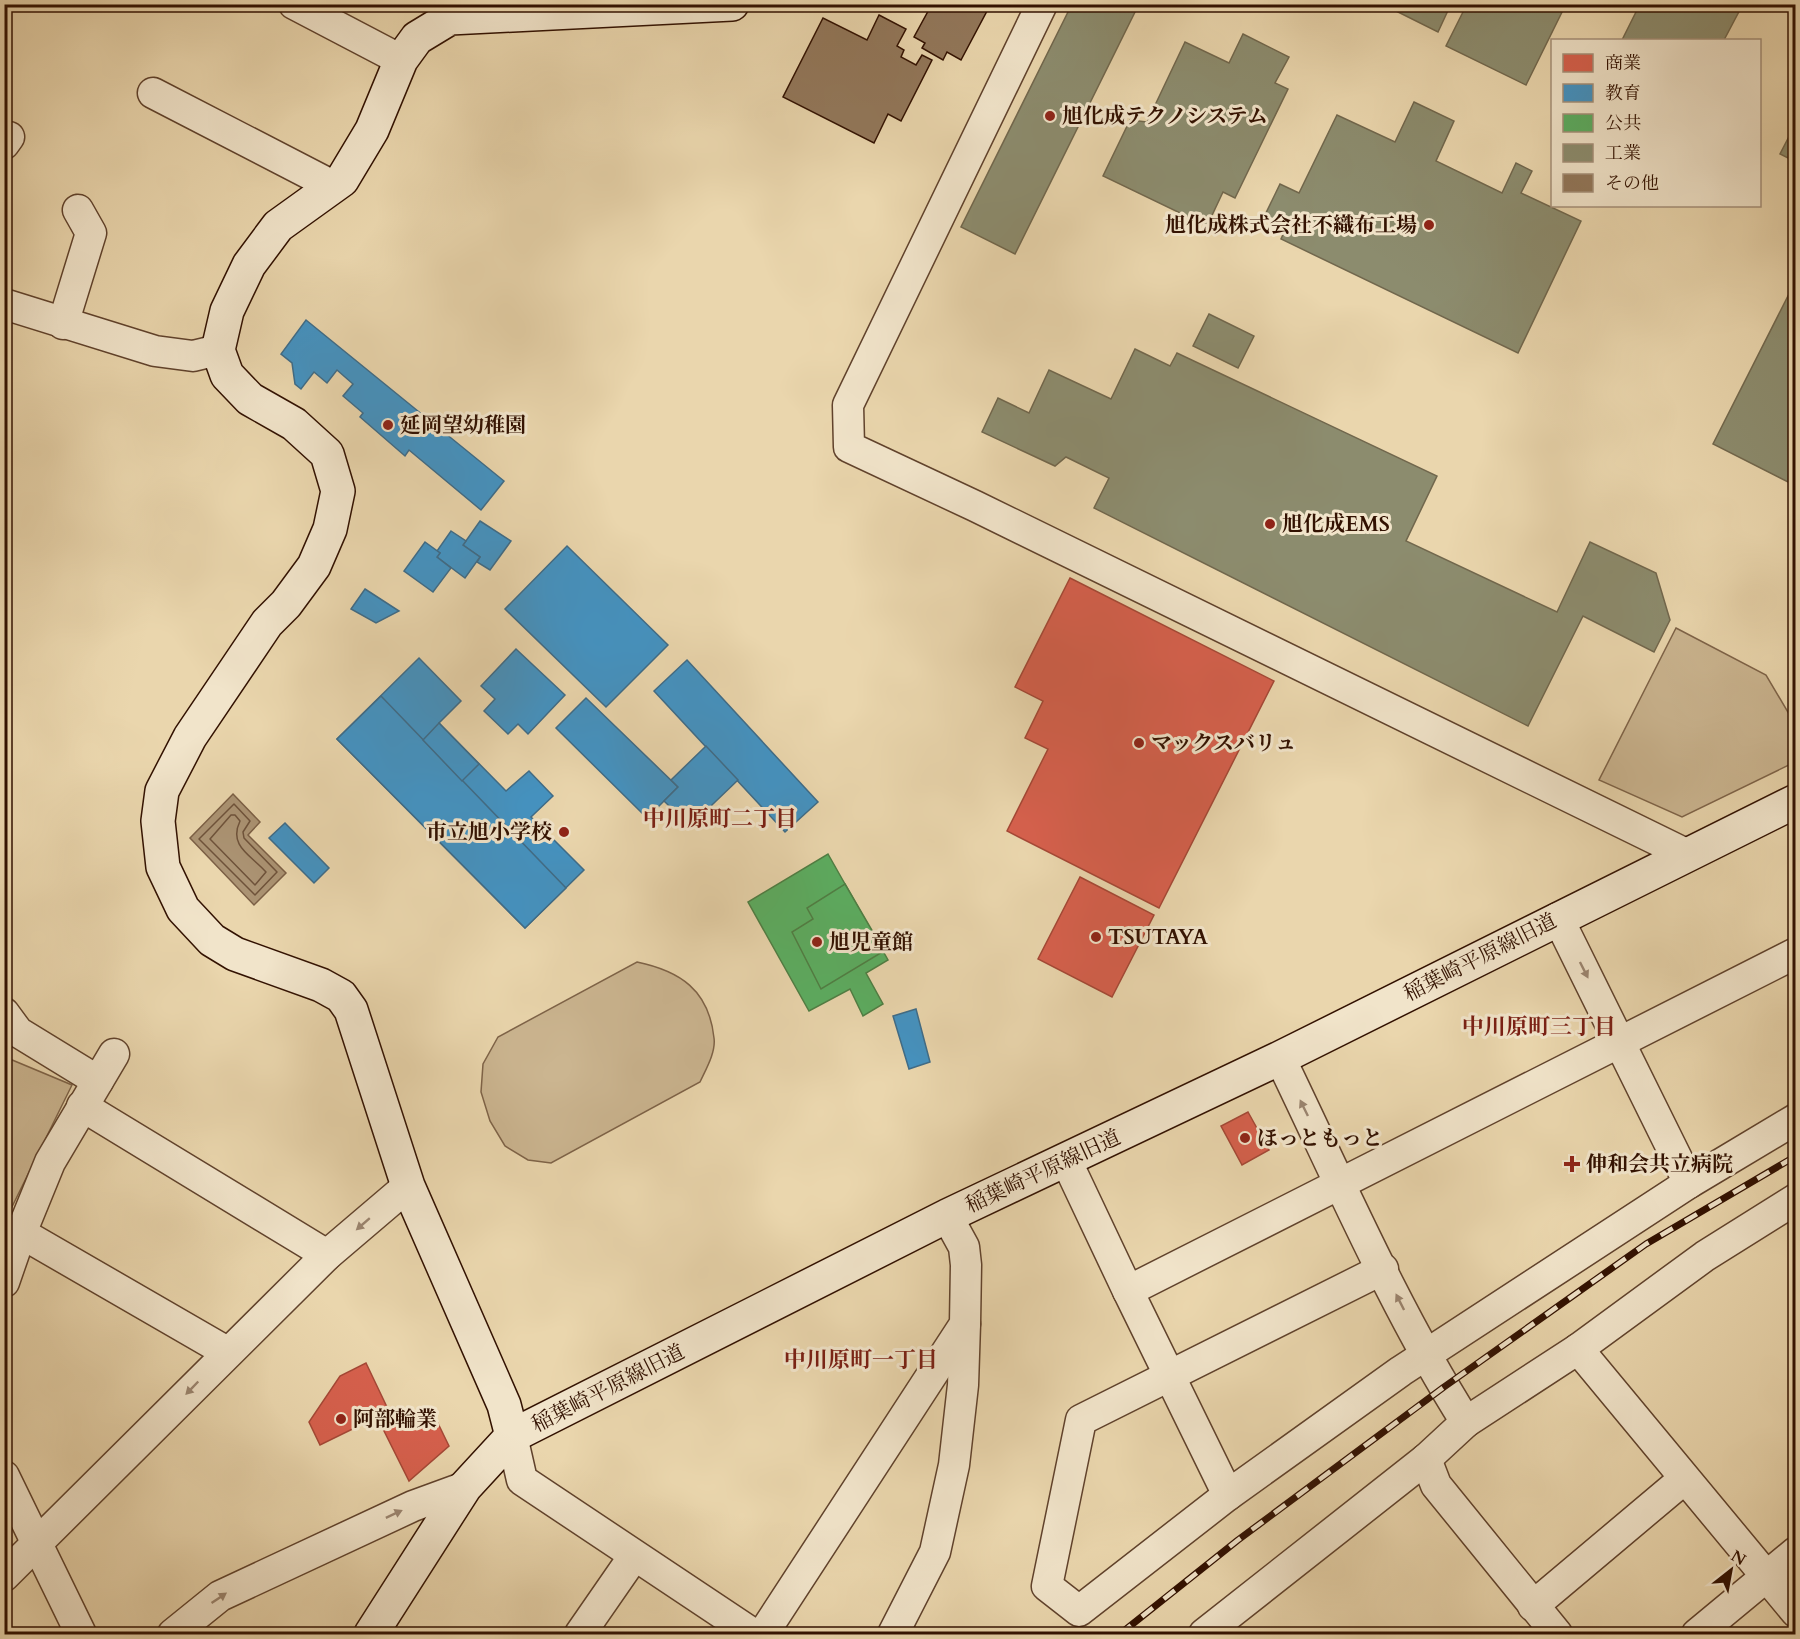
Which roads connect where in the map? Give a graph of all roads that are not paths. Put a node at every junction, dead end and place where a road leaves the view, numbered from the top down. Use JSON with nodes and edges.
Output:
{"nodes":[{"id":1,"x":294,"y":4,"type":"edge"},
{"id":2,"x":732,"y":4,"type":"edge"},
{"id":3,"x":1042,"y":4,"type":"edge"},
{"id":4,"x":698,"y":6,"type":"edge"},
{"id":5,"x":449,"y":11,"type":"edge"},
{"id":6,"x":401,"y":60,"type":"junction"},
{"id":7,"x":153,"y":93,"type":"dead end"},
{"id":8,"x":333,"y":186,"type":"junction"},
{"id":9,"x":78,"y":210,"type":"dead end"},
{"id":10,"x":4,"y":304,"type":"edge"},
{"id":11,"x":63,"y":324,"type":"junction"},
{"id":12,"x":218,"y":350,"type":"junction"},
{"id":13,"x":1796,"y":801,"type":"edge"},
{"id":14,"x":1688,"y":855,"type":"junction"},
{"id":15,"x":1558,"y":918,"type":"junction"},
{"id":16,"x":1796,"y":953,"type":"edge"},
{"id":17,"x":4,"y":1013,"type":"edge"},
{"id":18,"x":1620,"y":1042,"type":"junction"},
{"id":19,"x":114,"y":1054,"type":"dead end"},
{"id":20,"x":1280,"y":1058,"type":"junction"},
{"id":21,"x":98,"y":1081,"type":"junction"},
{"id":22,"x":82,"y":1106,"type":"junction"},
{"id":23,"x":1796,"y":1119,"type":"edge"},
{"id":24,"x":1066,"y":1160,"type":"junction"},
{"id":25,"x":1689,"y":1183,"type":"junction"},
{"id":26,"x":1341,"y":1184,"type":"junction"},
{"id":27,"x":408,"y":1186,"type":"junction"},
{"id":28,"x":1796,"y":1199,"type":"edge"},
{"id":29,"x":947,"y":1216,"type":"junction"},
{"id":30,"x":21,"y":1233,"type":"junction"},
{"id":31,"x":327,"y":1255,"type":"junction"},
{"id":32,"x":1383,"y":1269,"type":"junction"},
{"id":33,"x":4,"y":1282,"type":"edge"},
{"id":34,"x":1128,"y":1291,"type":"junction"},
{"id":35,"x":965,"y":1324,"type":"junction"},
{"id":36,"x":1578,"y":1349,"type":"junction"},
{"id":37,"x":227,"y":1352,"type":"junction"},
{"id":38,"x":1427,"y":1354,"type":"junction"},
{"id":39,"x":1168,"y":1377,"type":"junction"},
{"id":40,"x":1466,"y":1422,"type":"junction"},
{"id":41,"x":512,"y":1436,"type":"junction"},
{"id":42,"x":1426,"y":1459,"type":"junction"},
{"id":43,"x":4,"y":1476,"type":"edge"},
{"id":44,"x":1684,"y":1479,"type":"junction"},
{"id":45,"x":465,"y":1487,"type":"junction"},
{"id":46,"x":1228,"y":1495,"type":"junction"},
{"id":47,"x":37,"y":1546,"type":"junction"},
{"id":48,"x":1796,"y":1552,"type":"edge"},
{"id":49,"x":634,"y":1556,"type":"junction"},
{"id":50,"x":4,"y":1576,"type":"edge"},
{"id":51,"x":1766,"y":1576,"type":"junction"},
{"id":52,"x":1533,"y":1606,"type":"junction"},
{"id":53,"x":1796,"y":1612,"type":"edge"},
{"id":54,"x":81,"y":1635,"type":"edge"},
{"id":55,"x":173,"y":1635,"type":"edge"},
{"id":56,"x":371,"y":1635,"type":"edge"},
{"id":57,"x":580,"y":1635,"type":"edge"},
{"id":58,"x":753,"y":1635,"type":"edge"},
{"id":59,"x":763,"y":1635,"type":"edge"},
{"id":60,"x":892,"y":1635,"type":"edge"},
{"id":61,"x":1204,"y":1635,"type":"edge"},
{"id":62,"x":1557,"y":1635,"type":"edge"},
{"id":63,"x":1697,"y":1635,"type":"edge"}],
"edges":[{"from":1,"to":6,"type":"street"},
{"from":2,"to":4,"type":"street"},
{"from":3,"to":14,"type":"street"},
{"from":4,"to":5,"type":"street"},
{"from":5,"to":6,"type":"street"},
{"from":6,"to":8,"type":"street"},
{"from":7,"to":8,"type":"street"},
{"from":8,"to":12,"type":"street"},
{"from":9,"to":11,"type":"street"},
{"from":10,"to":11,"type":"street"},
{"from":11,"to":12,"type":"street"},
{"from":12,"to":27,"type":"street"},
{"from":13,"to":14,"type":"street","name":"稲葉崎平原線旧道"},
{"from":14,"to":15,"type":"street","name":"稲葉崎平原線旧道"},
{"from":15,"to":18,"type":"street","one_way":true},
{"from":15,"to":20,"type":"street","name":"稲葉崎平原線旧道"},
{"from":16,"to":18,"type":"street"},
{"from":17,"to":21,"type":"street"},
{"from":18,"to":25,"type":"street"},
{"from":18,"to":26,"type":"street"},
{"from":19,"to":21,"type":"street"},
{"from":20,"to":24,"type":"street","name":"稲葉崎平原線旧道"},
{"from":26,"to":20,"type":"street","one_way":true},
{"from":21,"to":22,"type":"street"},
{"from":22,"to":30,"type":"street"},
{"from":22,"to":31,"type":"street"},
{"from":23,"to":25,"type":"street"},
{"from":24,"to":29,"type":"street","name":"稲葉崎平原線旧道"},
{"from":24,"to":34,"type":"street"},
{"from":25,"to":38,"type":"street"},
{"from":26,"to":32,"type":"street"},
{"from":26,"to":34,"type":"street"},
{"from":27,"to":31,"type":"street","one_way":true},
{"from":27,"to":41,"type":"street"},
{"from":28,"to":36,"type":"street"},
{"from":29,"to":35,"type":"street"},
{"from":29,"to":41,"type":"street","name":"稲葉崎平原線旧道"},
{"from":30,"to":33,"type":"street"},
{"from":30,"to":37,"type":"street"},
{"from":31,"to":37,"type":"street"},
{"from":38,"to":32,"type":"street","one_way":true},
{"from":32,"to":39,"type":"street"},
{"from":34,"to":39,"type":"street"},
{"from":35,"to":59,"type":"street"},
{"from":35,"to":60,"type":"street"},
{"from":36,"to":40,"type":"street"},
{"from":36,"to":44,"type":"street"},
{"from":37,"to":47,"type":"street","one_way":true},
{"from":38,"to":40,"type":"street"},
{"from":38,"to":46,"type":"street"},
{"from":39,"to":46,"type":"street"},
{"from":39,"to":46,"type":"street"},
{"from":40,"to":42,"type":"street"},
{"from":41,"to":45,"type":"street","name":"稲葉崎平原線旧道"},
{"from":41,"to":49,"type":"street"},
{"from":42,"to":52,"type":"street"},
{"from":42,"to":61,"type":"street"},
{"from":43,"to":47,"type":"street"},
{"from":44,"to":51,"type":"street"},
{"from":44,"to":52,"type":"street"},
{"from":55,"to":45,"type":"street","one_way":true},
{"from":45,"to":56,"type":"street","name":"稲葉崎平原線旧道"},
{"from":47,"to":50,"type":"street"},
{"from":47,"to":54,"type":"street"},
{"from":48,"to":51,"type":"street"},
{"from":49,"to":57,"type":"street"},
{"from":49,"to":58,"type":"street"},
{"from":51,"to":53,"type":"street"},
{"from":51,"to":63,"type":"street"},
{"from":52,"to":62,"type":"street"}]}
